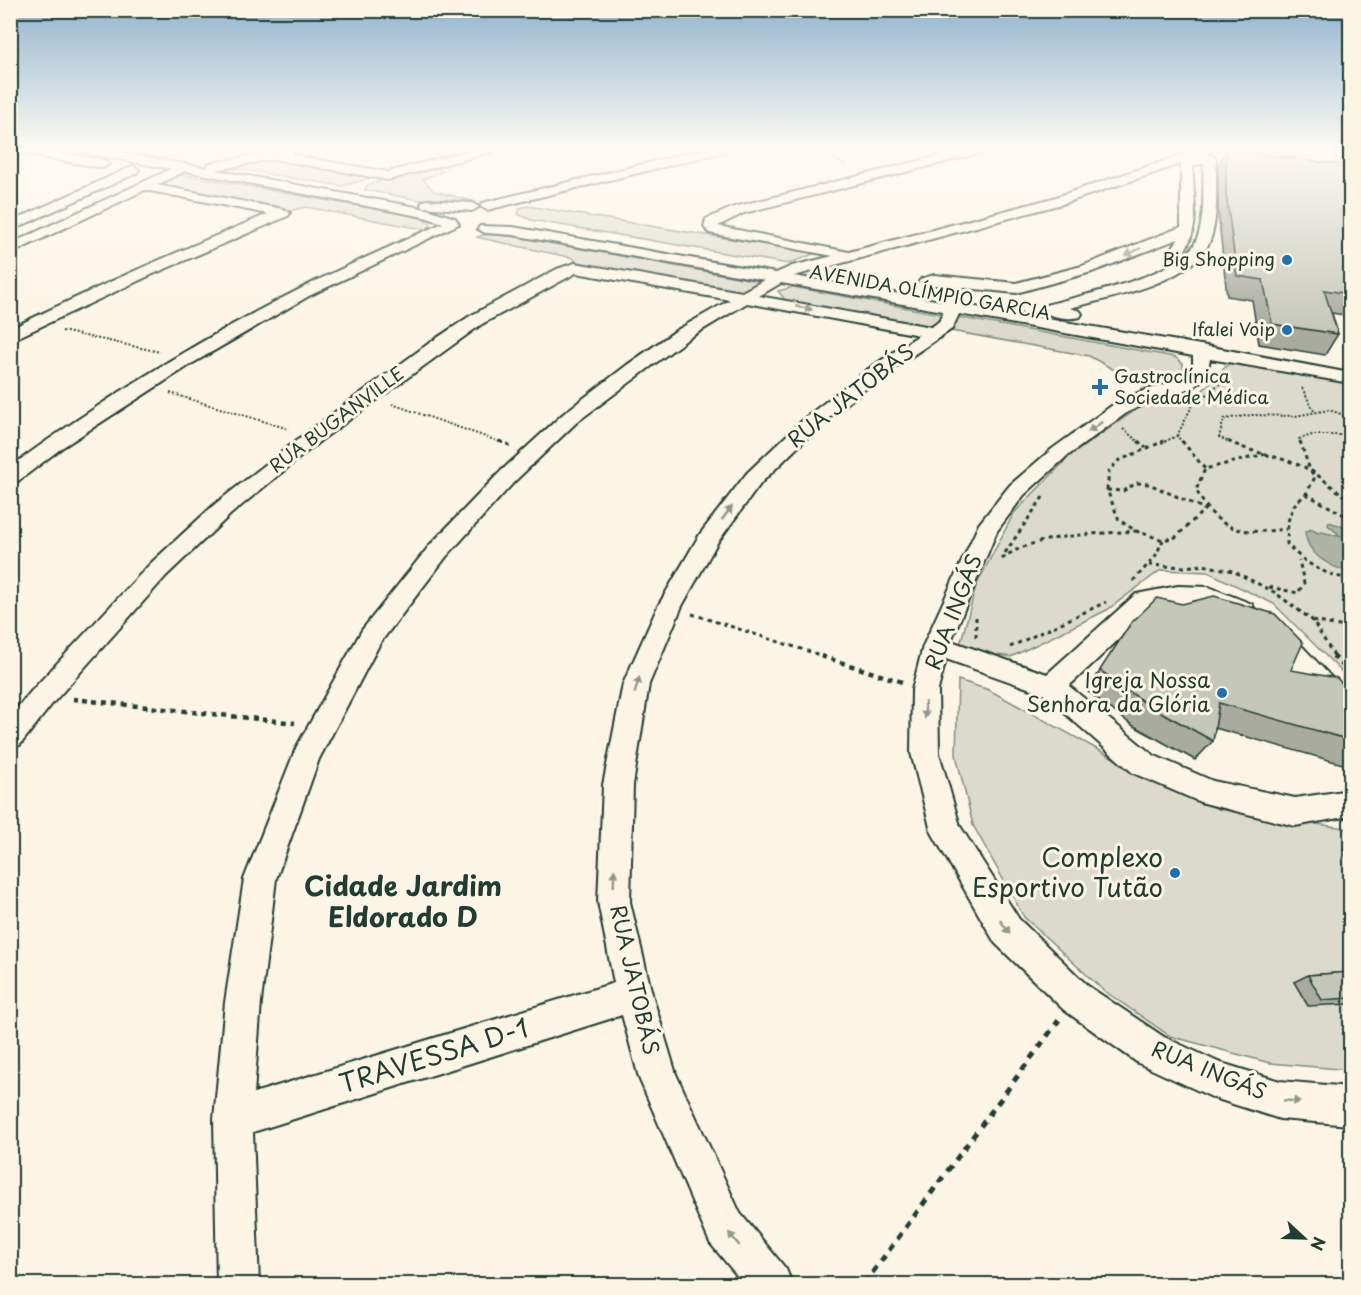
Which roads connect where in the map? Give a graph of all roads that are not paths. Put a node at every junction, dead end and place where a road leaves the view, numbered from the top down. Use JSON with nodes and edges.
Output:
{"nodes":[{"id":1,"x":48,"y":209,"type":"edge"},
{"id":2,"x":94,"y":209,"type":"edge"},
{"id":3,"x":265,"y":209,"type":"edge"},
{"id":4,"x":408,"y":209,"type":"edge"},
{"id":5,"x":466,"y":209,"type":"edge"},
{"id":6,"x":502,"y":209,"type":"edge"},
{"id":7,"x":519,"y":209,"type":"edge"},
{"id":8,"x":741,"y":209,"type":"edge"},
{"id":9,"x":1026,"y":209,"type":"edge"},
{"id":10,"x":1188,"y":209,"type":"edge"},
{"id":11,"x":1208,"y":209,"type":"edge"},
{"id":12,"x":509,"y":216,"type":"junction"},
{"id":13,"x":10,"y":227,"type":"edge"},
{"id":14,"x":466,"y":227,"type":"junction"},
{"id":15,"x":1187,"y":230,"type":"junction"},
{"id":16,"x":10,"y":250,"type":"edge"},
{"id":17,"x":382,"y":255,"type":"junction"},
{"id":18,"x":853,"y":255,"type":"junction"},
{"id":19,"x":797,"y":269,"type":"junction"},
{"id":20,"x":855,"y":276,"type":"junction"},
{"id":21,"x":779,"y":277,"type":"junction"},
{"id":22,"x":920,"y":291,"type":"junction"},
{"id":23,"x":746,"y":297,"type":"junction"},
{"id":24,"x":950,"y":302,"type":"junction"},
{"id":25,"x":1027,"y":315,"type":"junction"},
{"id":26,"x":934,"y":333,"type":"junction"},
{"id":27,"x":10,"y":336,"type":"edge"},
{"id":28,"x":1201,"y":350,"type":"junction"},
{"id":29,"x":1345,"y":364,"type":"edge"},
{"id":30,"x":1350,"y":378,"type":"edge"},
{"id":31,"x":10,"y":477,"type":"edge"},
{"id":32,"x":936,"y":646,"type":"junction"},
{"id":33,"x":1052,"y":687,"type":"junction"},
{"id":34,"x":1350,"y":714,"type":"edge"},
{"id":35,"x":10,"y":737,"type":"edge"},
{"id":36,"x":1350,"y":803,"type":"edge"},
{"id":37,"x":634,"y":994,"type":"junction"},
{"id":38,"x":1350,"y":1106,"type":"edge"},
{"id":39,"x":233,"y":1119,"type":"junction"},
{"id":40,"x":238,"y":1284,"type":"edge"},
{"id":41,"x":771,"y":1284,"type":"edge"}],
"edges":[{"from":1,"to":13,"type":"street"},
{"from":2,"to":16,"type":"street"},
{"from":3,"to":27,"type":"street"},
{"from":4,"to":14,"type":"street","name":"AVENIDA OLÍMPIO GARCIA"},
{"from":5,"to":14,"type":"street"},
{"from":6,"to":12,"type":"street","name":"AVENIDA OLÍMPIO GARCIA"},
{"from":7,"to":12,"type":"street"},
{"from":8,"to":18,"type":"street"},
{"from":9,"to":18,"type":"street"},
{"from":10,"to":15,"type":"street"},
{"from":11,"to":29,"type":"street"},
{"from":12,"to":14,"type":"street"},
{"from":12,"to":19,"type":"street","name":"AVENIDA OLÍMPIO GARCIA"},
{"from":14,"to":17,"type":"street"},
{"from":14,"to":17,"type":"street"},
{"from":14,"to":21,"type":"street","name":"AVENIDA OLÍMPIO GARCIA"},
{"from":15,"to":22,"type":"street","one_way":true},
{"from":15,"to":25,"type":"street"},
{"from":17,"to":31,"type":"street"},
{"from":18,"to":19,"type":"street"},
{"from":18,"to":20,"type":"street"},
{"from":19,"to":20,"type":"street","name":"AVENIDA OLÍMPIO GARCIA"},
{"from":19,"to":21,"type":"street"},
{"from":20,"to":22,"type":"street","name":"AVENIDA OLÍMPIO GARCIA"},
{"from":21,"to":23,"type":"street"},
{"from":21,"to":24,"type":"street","name":"AVENIDA OLÍMPIO GARCIA"},
{"from":22,"to":24,"type":"street","name":"AVENIDA OLÍMPIO GARCIA"},
{"from":23,"to":26,"type":"street","name":"RUA JATOBÁS","one_way":true},
{"from":23,"to":35,"type":"street","name":"RUA BUGANVILLE"},
{"from":23,"to":39,"type":"street"},
{"from":24,"to":25,"type":"street","name":"AVENIDA OLÍMPIO GARCIA"},
{"from":24,"to":26,"type":"street","name":"RUA JATOBÁS"},
{"from":25,"to":28,"type":"street"},
{"from":25,"to":29,"type":"street","name":"AVENIDA OLÍMPIO GARCIA"},
{"from":37,"to":26,"type":"street","name":"RUA JATOBÁS","one_way":true},
{"from":28,"to":30,"type":"street"},
{"from":28,"to":32,"type":"street","name":"RUA INGÁS","one_way":true},
{"from":32,"to":33,"type":"street"},
{"from":32,"to":38,"type":"street","name":"RUA INGÁS","one_way":true},
{"from":33,"to":34,"type":"street"},
{"from":33,"to":36,"type":"street"},
{"from":37,"to":39,"type":"street","name":"TRAVESSA D-1"},
{"from":41,"to":37,"type":"street","name":"RUA JATOBÁS","one_way":true},
{"from":39,"to":40,"type":"street"}]}
